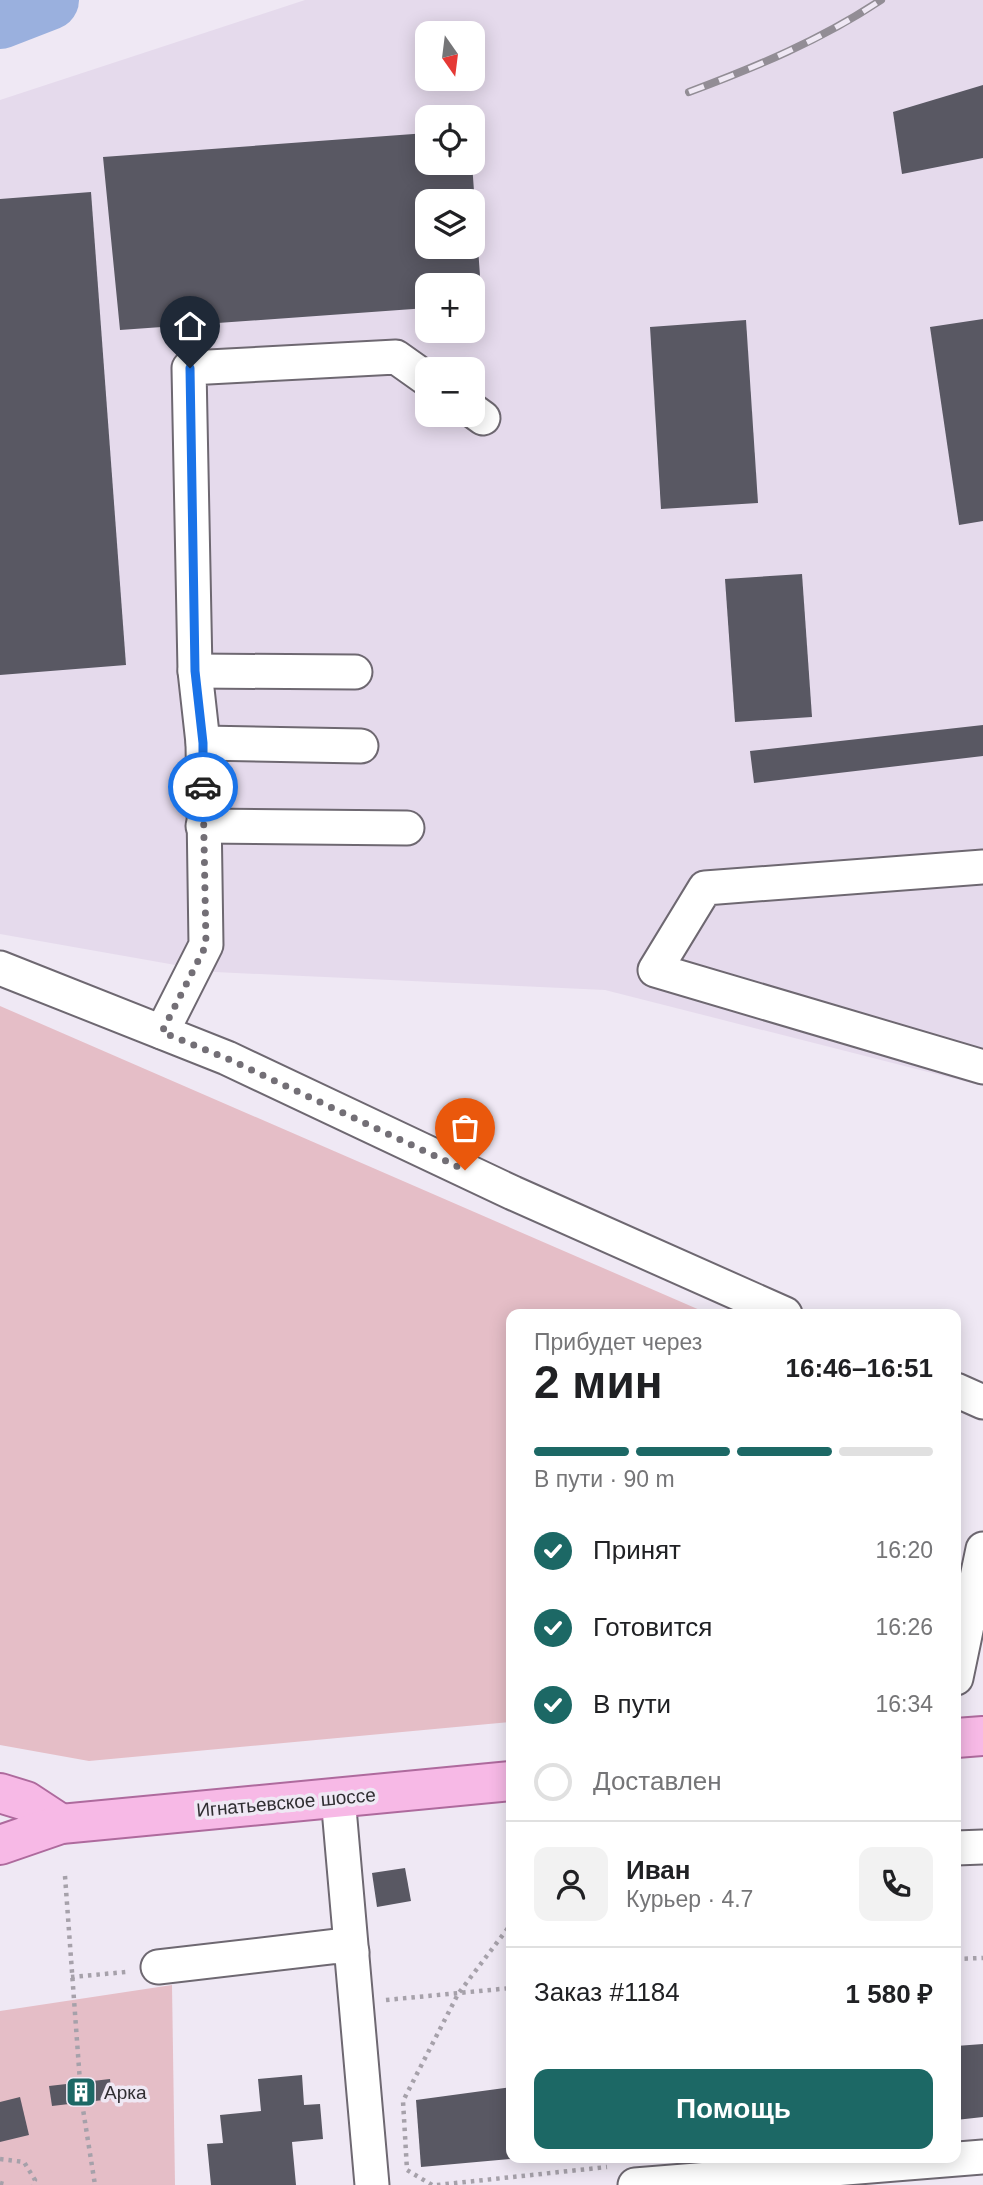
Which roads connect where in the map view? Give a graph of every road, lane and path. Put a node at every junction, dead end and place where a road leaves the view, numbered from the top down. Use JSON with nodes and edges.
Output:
{"nodes":[{"id":1,"x":415,"y":370,"type":"edge"},
{"id":2,"x":195,"y":671,"type":"junction"},
{"id":3,"x":355,"y":672,"type":"dead end"},
{"id":4,"x":203,"y":743,"type":"junction"},
{"id":5,"x":361,"y":746,"type":"dead end"},
{"id":6,"x":203,"y":826,"type":"junction"},
{"id":7,"x":407,"y":828,"type":"dead end"},
{"id":8,"x":983,"y":867,"type":"edge"},
{"id":9,"x":0,"y":968,"type":"edge"},
{"id":10,"x":162,"y":1032,"type":"junction"},
{"id":11,"x":983,"y":1067,"type":"edge"},
{"id":12,"x":774,"y":1309,"type":"edge"},
{"id":13,"x":961,"y":1392,"type":"edge"},
{"id":14,"x":983,"y":1402,"type":"edge"},
{"id":15,"x":983,"y":1549,"type":"edge"},
{"id":16,"x":961,"y":1654,"type":"edge"},
{"id":17,"x":983,"y":1736,"type":"edge"},
{"id":18,"x":961,"y":1738,"type":"edge"},
{"id":19,"x":506,"y":1781,"type":"edge"},
{"id":20,"x":0,"y":1793,"type":"edge"},
{"id":21,"x":338,"y":1797,"type":"junction"},
{"id":22,"x":0,"y":1812,"type":"edge"},
{"id":23,"x":61,"y":1824,"type":"junction"},
{"id":24,"x":0,"y":1845,"type":"edge"},
{"id":25,"x":983,"y":1847,"type":"edge"},
{"id":26,"x":961,"y":1849,"type":"edge"},
{"id":27,"x":0,"y":1872,"type":"edge"},
{"id":28,"x":65,"y":1876,"type":"dead end"},
{"id":29,"x":506,"y":1931,"type":"edge"},
{"id":30,"x":352,"y":1952,"type":"junction"},
{"id":31,"x":316,"y":1954,"type":"dead end"},
{"id":32,"x":983,"y":1958,"type":"edge"},
{"id":33,"x":961,"y":1959,"type":"edge"},
{"id":34,"x":144,"y":1969,"type":"joint"},
{"id":35,"x":71,"y":1977,"type":"junction"},
{"id":36,"x":506,"y":1989,"type":"edge"},
{"id":37,"x":458,"y":1994,"type":"junction"},
{"id":38,"x":357,"y":2002,"type":"junction"},
{"id":39,"x":80,"y":2082,"type":"dead end"},
{"id":40,"x":82,"y":2102,"type":"dead end"},
{"id":41,"x":983,"y":2157,"type":"edge"},
{"id":42,"x":961,"y":2158,"type":"edge"},
{"id":43,"x":0,"y":2159,"type":"edge"},
{"id":44,"x":870,"y":2163,"type":"edge"},
{"id":45,"x":626,"y":2176,"type":"edge"},
{"id":46,"x":0,"y":2182,"type":"edge"},
{"id":47,"x":8,"y":2185,"type":"edge"},
{"id":48,"x":32,"y":2185,"type":"edge"},
{"id":49,"x":95,"y":2185,"type":"edge"},
{"id":50,"x":372,"y":2185,"type":"edge"},
{"id":51,"x":432,"y":2185,"type":"edge"},
{"id":52,"x":437,"y":2185,"type":"edge"}],
"edges":[{"from":1,"to":2,"type":"lane"},
{"from":2,"to":3,"type":"lane"},
{"from":2,"to":4,"type":"lane"},
{"from":4,"to":5,"type":"lane"},
{"from":4,"to":6,"type":"lane"},
{"from":6,"to":7,"type":"lane"},
{"from":6,"to":10,"type":"lane"},
{"from":8,"to":11,"type":"lane"},
{"from":9,"to":10,"type":"lane"},
{"from":10,"to":12,"type":"lane"},
{"from":13,"to":14,"type":"lane"},
{"from":15,"to":16,"type":"lane"},
{"from":17,"to":18,"type":"main road"},
{"from":19,"to":21,"type":"main road","name":"Игнатьевское шоссе"},
{"from":20,"to":23,"type":"main road"},
{"from":21,"to":23,"type":"main road","name":"Игнатьевское шоссе"},
{"from":21,"to":30,"type":"lane"},
{"from":22,"to":23,"type":"main road"},
{"from":23,"to":24,"type":"main road"},
{"from":23,"to":27,"type":"main road"},
{"from":25,"to":26,"type":"lane"},
{"from":28,"to":35,"type":"path"},
{"from":29,"to":37,"type":"path"},
{"from":30,"to":31,"type":"lane"},
{"from":30,"to":34,"type":"lane"},
{"from":30,"to":38,"type":"lane"},
{"from":32,"to":33,"type":"path"},
{"from":34,"to":35,"type":"path"},
{"from":35,"to":39,"type":"path"},
{"from":36,"to":37,"type":"path"},
{"from":37,"to":38,"type":"path"},
{"from":37,"to":51,"type":"path"},
{"from":38,"to":50,"type":"lane"},
{"from":40,"to":49,"type":"path"},
{"from":41,"to":42,"type":"lane"},
{"from":43,"to":48,"type":"path"},
{"from":44,"to":45,"type":"lane"},
{"from":45,"to":52,"type":"path"},
{"from":46,"to":47,"type":"path"}]}
